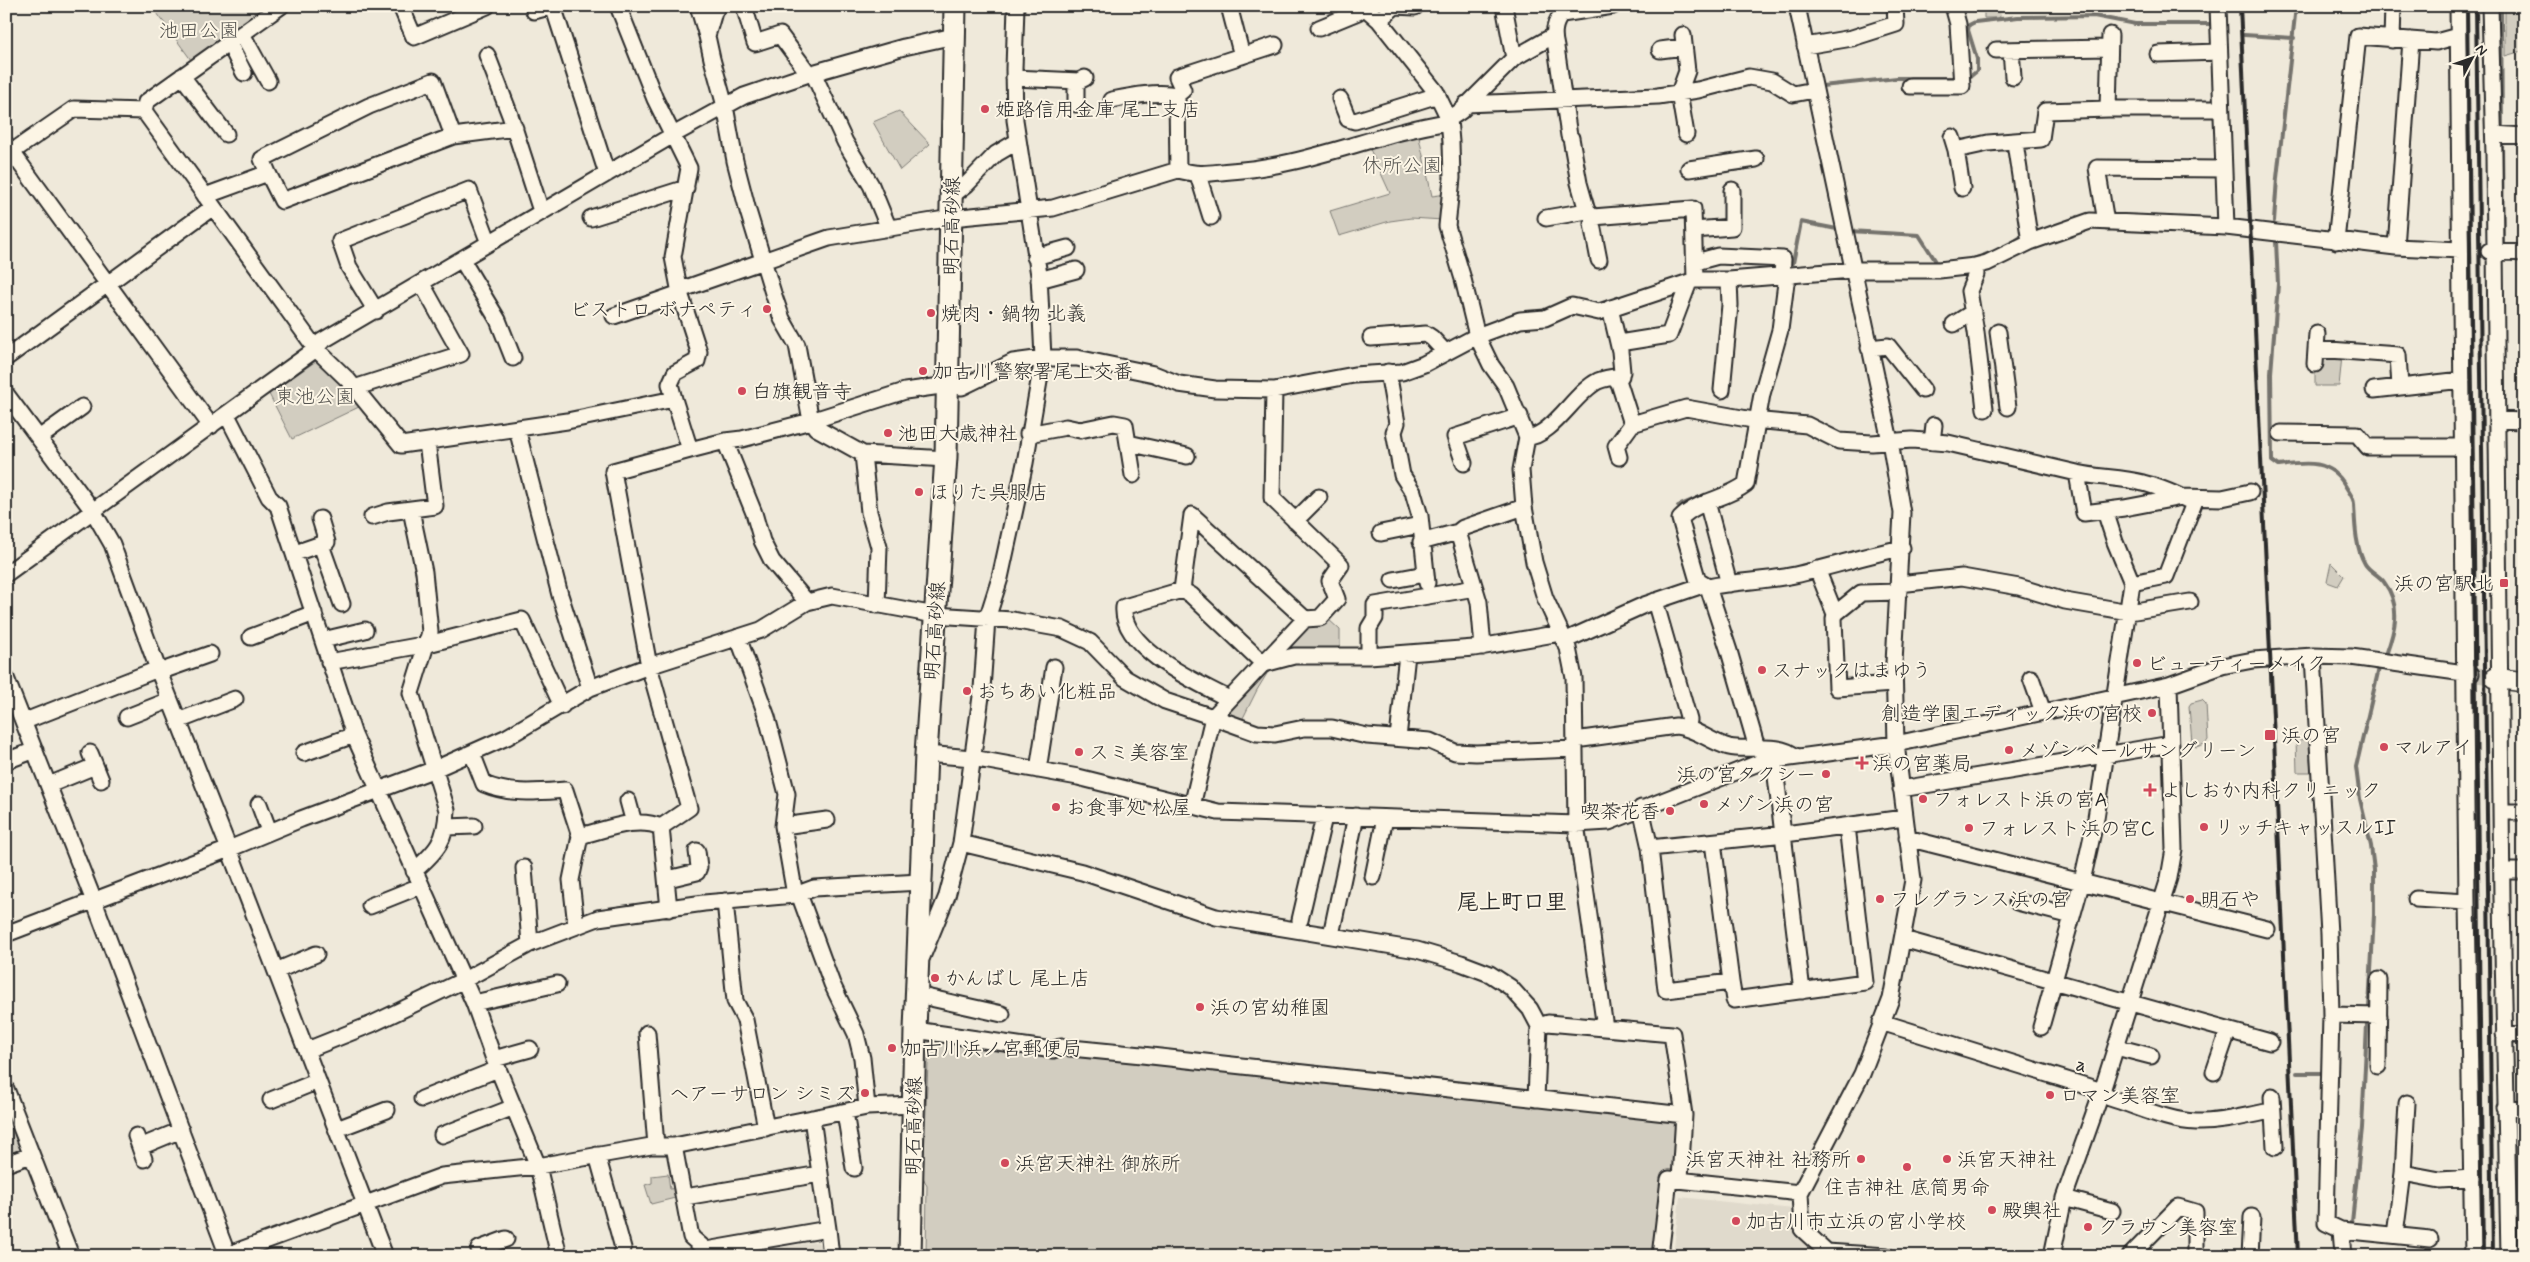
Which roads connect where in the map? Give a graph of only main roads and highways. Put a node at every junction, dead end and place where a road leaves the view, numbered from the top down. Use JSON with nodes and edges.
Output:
{"nodes":[{"id":1,"x":955,"y":6,"type":"edge"},
{"id":2,"x":910,"y":1256,"type":"edge"}],
"edges":[{"from":1,"to":2,"type":"main road","name":"明石高砂線"}]}
